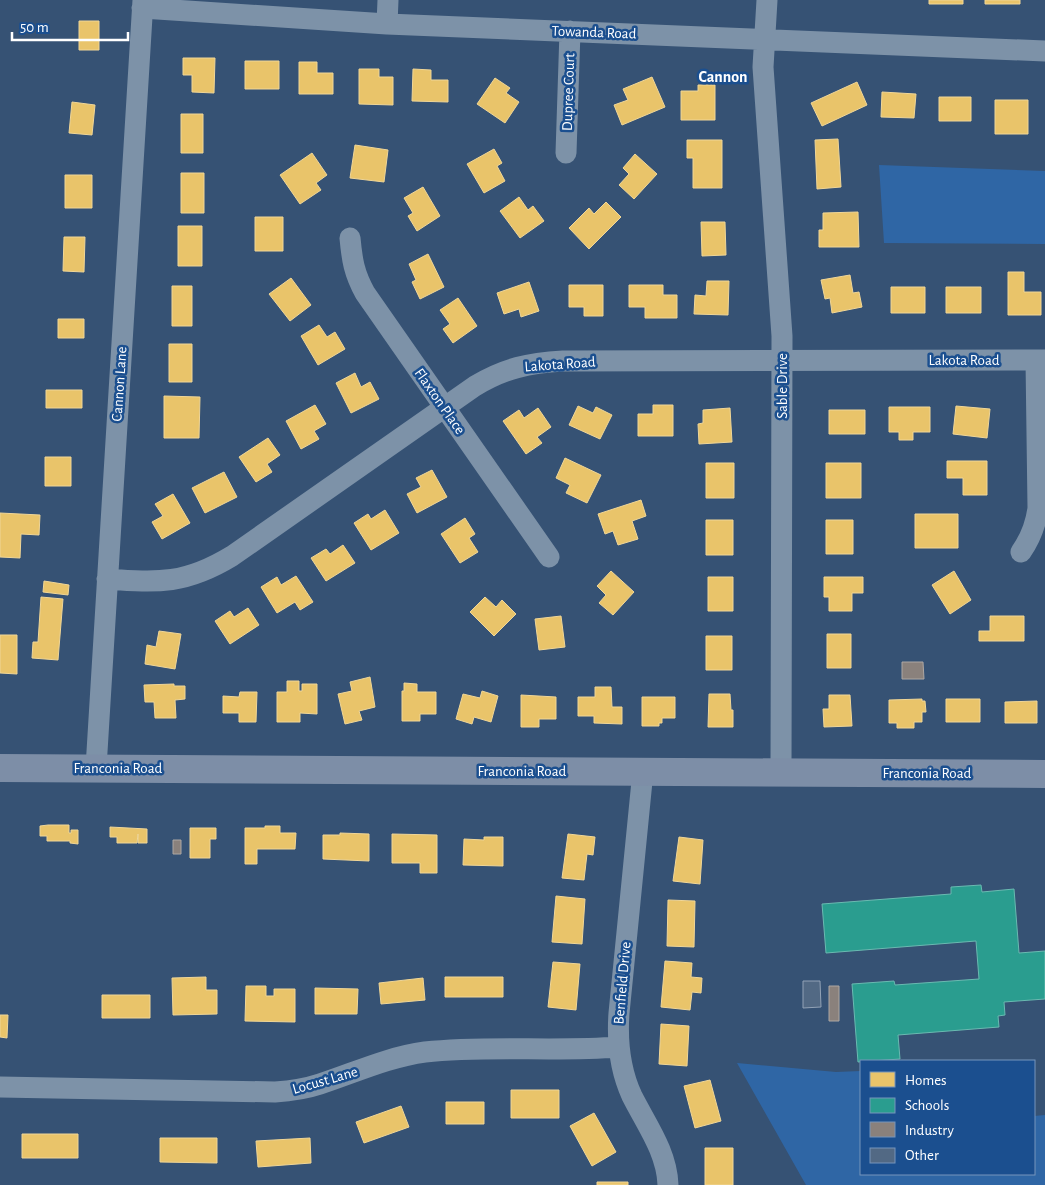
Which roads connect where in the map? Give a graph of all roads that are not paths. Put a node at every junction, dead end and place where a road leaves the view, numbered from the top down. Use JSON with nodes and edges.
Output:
{"nodes":[{"id":1,"x":388,"y":0,"type":"edge"},
{"id":2,"x":767,"y":0,"type":"edge"},
{"id":3,"x":143,"y":4,"type":"edge"},
{"id":4,"x":387,"y":24,"type":"junction"},
{"id":5,"x":570,"y":31,"type":"junction"},
{"id":6,"x":765,"y":39,"type":"junction"},
{"id":7,"x":1045,"y":51,"type":"edge"},
{"id":8,"x":566,"y":153,"type":"dead end"},
{"id":9,"x":350,"y":238,"type":"dead end"},
{"id":10,"x":782,"y":360,"type":"junction"},
{"id":11,"x":1040,"y":360,"type":"edge"},
{"id":12,"x":445,"y":408,"type":"junction"},
{"id":13,"x":1020,"y":552,"type":"dead end"},
{"id":14,"x":549,"y":557,"type":"dead end"},
{"id":15,"x":107,"y":579,"type":"junction"},
{"id":16,"x":0,"y":768,"type":"edge"},
{"id":17,"x":96,"y":768,"type":"junction"},
{"id":18,"x":643,"y":771,"type":"junction"},
{"id":19,"x":781,"y":772,"type":"junction"},
{"id":20,"x":1045,"y":774,"type":"edge"},
{"id":21,"x":618,"y":1047,"type":"junction"},
{"id":22,"x":0,"y":1087,"type":"edge"},
{"id":23,"x":668,"y":1185,"type":"edge"}],
"edges":[{"from":1,"to":4,"type":"street"},
{"from":2,"to":6,"type":"street","name":"Sable Drive"},
{"from":3,"to":4,"type":"street","name":"Towanda Road"},
{"from":3,"to":15,"type":"street","name":"Cannon Lane"},
{"from":4,"to":5,"type":"street","name":"Towanda Road"},
{"from":5,"to":6,"type":"street","name":"Towanda Road"},
{"from":5,"to":8,"type":"street","name":"Dupree Court"},
{"from":6,"to":7,"type":"street","name":"Towanda Road"},
{"from":6,"to":10,"type":"street","name":"Sable Drive"},
{"from":9,"to":12,"type":"street","name":"Flaxton Place"},
{"from":10,"to":11,"type":"street","name":"Lakota Road"},
{"from":10,"to":12,"type":"street","name":"Lakota Road"},
{"from":10,"to":19,"type":"street","name":"Sable Drive"},
{"from":11,"to":13,"type":"street"},
{"from":12,"to":14,"type":"street","name":"Flaxton Place"},
{"from":12,"to":15,"type":"street","name":"Lakota Road"},
{"from":15,"to":17,"type":"street","name":"Cannon Lane"},
{"from":16,"to":17,"type":"main road","name":"Franconia Road"},
{"from":17,"to":18,"type":"main road","name":"Franconia Road"},
{"from":18,"to":19,"type":"main road","name":"Franconia Road"},
{"from":18,"to":21,"type":"street","name":"Benfield Drive"},
{"from":19,"to":20,"type":"main road","name":"Franconia Road"},
{"from":21,"to":22,"type":"street","name":"Locust Lane"},
{"from":21,"to":23,"type":"street","name":"Benfield Drive"}]}
